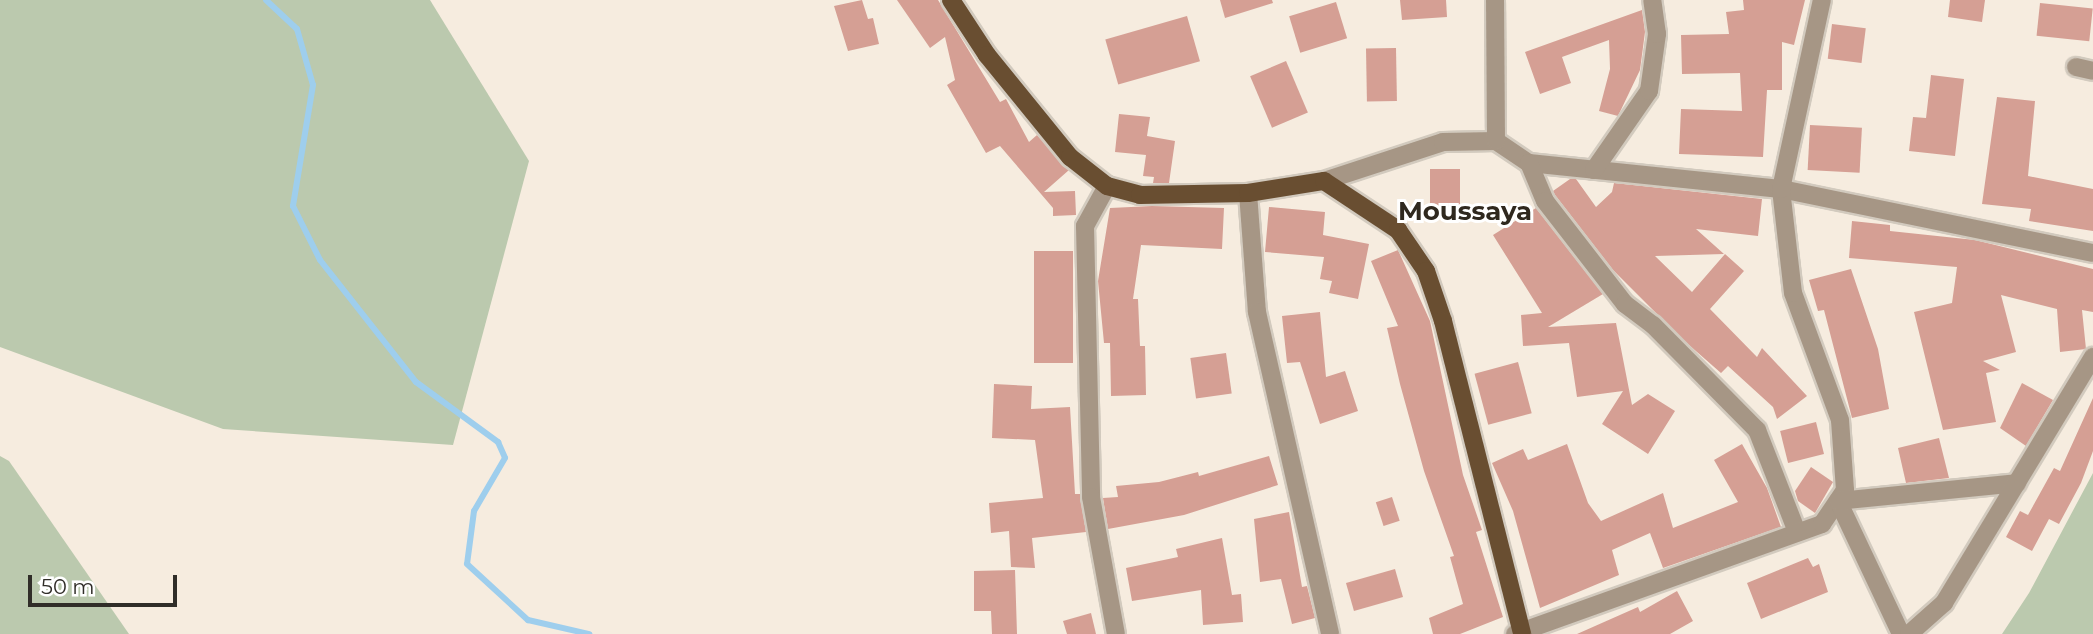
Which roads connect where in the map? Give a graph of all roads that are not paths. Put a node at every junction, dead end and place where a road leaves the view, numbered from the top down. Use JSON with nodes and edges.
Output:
{"nodes":[{"id":1,"x":951,"y":0,"type":"edge"},
{"id":2,"x":1495,"y":0,"type":"edge"},
{"id":3,"x":1652,"y":0,"type":"edge"},
{"id":4,"x":1822,"y":0,"type":"edge"},
{"id":5,"x":1496,"y":141,"type":"junction"},
{"id":6,"x":1529,"y":163,"type":"junction"},
{"id":7,"x":1594,"y":170,"type":"junction"},
{"id":8,"x":1324,"y":181,"type":"junction"},
{"id":9,"x":1107,"y":186,"type":"junction"},
{"id":10,"x":1781,"y":189,"type":"junction"},
{"id":11,"x":1248,"y":193,"type":"junction"},
{"id":12,"x":2093,"y":253,"type":"edge"},
{"id":13,"x":2093,"y":357,"type":"edge"},
{"id":14,"x":2017,"y":483,"type":"junction"},
{"id":15,"x":1838,"y":500,"type":"junction"},
{"id":16,"x":1797,"y":532,"type":"junction"},
{"id":17,"x":1520,"y":633,"type":"edge"},
{"id":18,"x":1116,"y":634,"type":"edge"},
{"id":19,"x":1330,"y":634,"type":"edge"},
{"id":20,"x":1901,"y":634,"type":"edge"},
{"id":21,"x":1909,"y":634,"type":"edge"}],
"edges":[{"from":1,"to":9,"type":"main road"},
{"from":2,"to":5,"type":"street"},
{"from":3,"to":7,"type":"street"},
{"from":4,"to":10,"type":"street"},
{"from":5,"to":6,"type":"street"},
{"from":5,"to":8,"type":"street"},
{"from":6,"to":7,"type":"street"},
{"from":6,"to":16,"type":"street"},
{"from":7,"to":10,"type":"street"},
{"from":8,"to":11,"type":"main road"},
{"from":8,"to":17,"type":"main road"},
{"from":9,"to":11,"type":"main road"},
{"from":9,"to":18,"type":"street"},
{"from":10,"to":12,"type":"street"},
{"from":10,"to":15,"type":"street"},
{"from":11,"to":19,"type":"street"},
{"from":13,"to":14,"type":"street"},
{"from":14,"to":15,"type":"street"},
{"from":14,"to":21,"type":"street"},
{"from":15,"to":16,"type":"street"},
{"from":15,"to":20,"type":"street"},
{"from":16,"to":17,"type":"street"}]}
